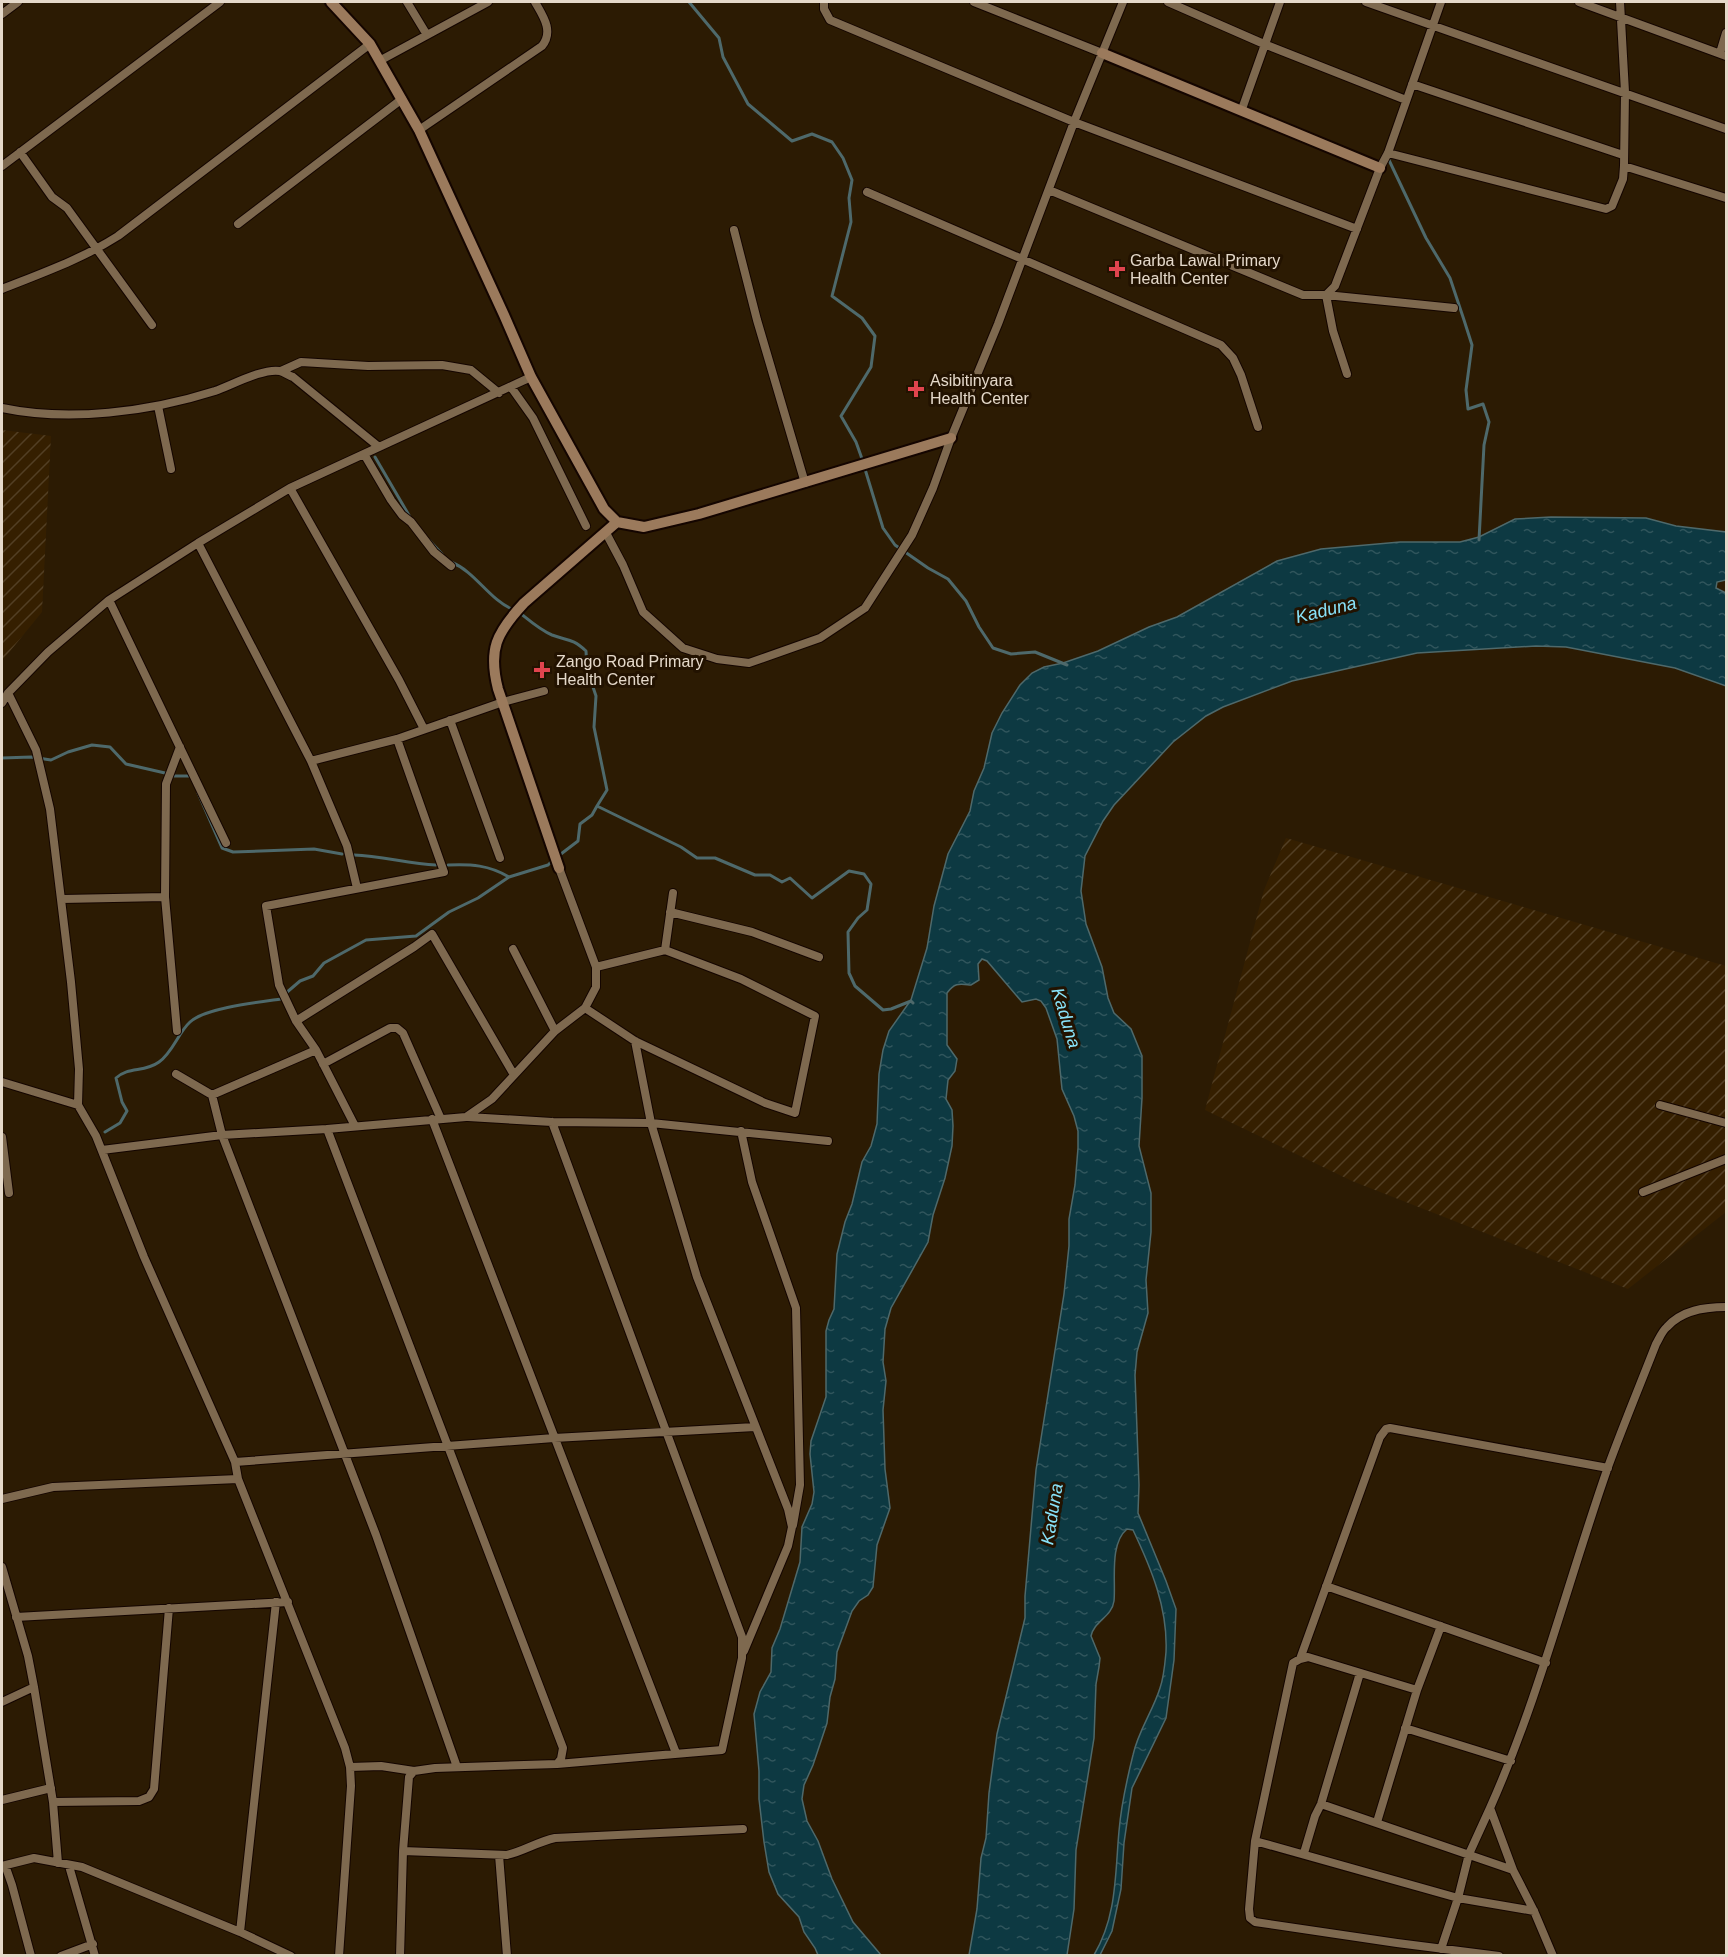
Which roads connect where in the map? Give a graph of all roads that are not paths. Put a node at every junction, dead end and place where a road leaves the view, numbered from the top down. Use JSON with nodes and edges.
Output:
{"nodes":[{"id":1,"x":18,"y":2,"type":"edge"},
{"id":2,"x":220,"y":2,"type":"edge"},
{"id":3,"x":331,"y":2,"type":"edge"},
{"id":4,"x":407,"y":2,"type":"edge"},
{"id":5,"x":488,"y":2,"type":"edge"},
{"id":6,"x":535,"y":2,"type":"edge"},
{"id":7,"x":824,"y":2,"type":"edge"},
{"id":8,"x":974,"y":2,"type":"edge"},
{"id":9,"x":1123,"y":2,"type":"edge"},
{"id":10,"x":1168,"y":2,"type":"edge"},
{"id":11,"x":1280,"y":2,"type":"edge"},
{"id":12,"x":1366,"y":2,"type":"edge"},
{"id":13,"x":1441,"y":2,"type":"edge"},
{"id":14,"x":1580,"y":2,"type":"edge"},
{"id":15,"x":1620,"y":2,"type":"edge"},
{"id":16,"x":2,"y":14,"type":"edge"},
{"id":17,"x":1621,"y":16,"type":"junction"},
{"id":18,"x":1433,"y":26,"type":"junction"},
{"id":19,"x":1726,"y":33,"type":"edge"},
{"id":20,"x":427,"y":35,"type":"junction"},
{"id":21,"x":370,"y":44,"type":"junction"},
{"id":22,"x":1264,"y":44,"type":"junction"},
{"id":23,"x":1102,"y":53,"type":"junction"},
{"id":24,"x":1723,"y":54,"type":"edge"},
{"id":25,"x":381,"y":60,"type":"junction"},
{"id":26,"x":1412,"y":84,"type":"junction"},
{"id":27,"x":1625,"y":92,"type":"junction"},
{"id":28,"x":402,"y":99,"type":"junction"},
{"id":29,"x":1407,"y":100,"type":"junction"},
{"id":30,"x":1242,"y":109,"type":"junction"},
{"id":31,"x":1074,"y":122,"type":"junction"},
{"id":32,"x":1726,"y":129,"type":"edge"},
{"id":33,"x":419,"y":130,"type":"junction"},
{"id":34,"x":20,"y":152,"type":"junction"},
{"id":35,"x":1388,"y":153,"type":"junction"},
{"id":36,"x":1623,"y":155,"type":"junction"},
{"id":37,"x":2,"y":166,"type":"edge"},
{"id":38,"x":1624,"y":166,"type":"junction"},
{"id":39,"x":1380,"y":168,"type":"junction"},
{"id":40,"x":1048,"y":190,"type":"junction"},
{"id":41,"x":867,"y":192,"type":"dead end"},
{"id":42,"x":1726,"y":198,"type":"edge"},
{"id":43,"x":238,"y":224,"type":"dead end"},
{"id":44,"x":1357,"y":229,"type":"junction"},
{"id":45,"x":734,"y":230,"type":"dead end"},
{"id":46,"x":96,"y":250,"type":"junction"},
{"id":47,"x":1023,"y":258,"type":"junction"},
{"id":48,"x":2,"y":289,"type":"edge"},
{"id":49,"x":1326,"y":295,"type":"junction"},
{"id":50,"x":1454,"y":308,"type":"dead end"},
{"id":51,"x":152,"y":325,"type":"dead end"},
{"id":52,"x":281,"y":371,"type":"junction"},
{"id":53,"x":1347,"y":374,"type":"dead end"},
{"id":54,"x":531,"y":378,"type":"junction"},
{"id":55,"x":511,"y":387,"type":"junction"},
{"id":56,"x":499,"y":393,"type":"junction"},
{"id":57,"x":158,"y":406,"type":"junction"},
{"id":58,"x":2,"y":408,"type":"edge"},
{"id":59,"x":1258,"y":427,"type":"dead end"},
{"id":60,"x":951,"y":438,"type":"junction"},
{"id":61,"x":379,"y":447,"type":"junction"},
{"id":62,"x":364,"y":454,"type":"junction"},
{"id":63,"x":171,"y":469,"type":"dead end"},
{"id":64,"x":805,"y":483,"type":"junction"},
{"id":65,"x":290,"y":488,"type":"junction"},
{"id":66,"x":617,"y":522,"type":"junction"},
{"id":67,"x":586,"y":526,"type":"dead end"},
{"id":68,"x":606,"y":533,"type":"junction"},
{"id":69,"x":198,"y":543,"type":"junction"},
{"id":70,"x":451,"y":566,"type":"dead end"},
{"id":71,"x":109,"y":600,"type":"junction"},
{"id":72,"x":544,"y":691,"type":"dead end"},
{"id":73,"x":8,"y":693,"type":"junction"},
{"id":74,"x":503,"y":702,"type":"junction"},
{"id":75,"x":2,"y":703,"type":"edge"},
{"id":76,"x":450,"y":720,"type":"junction"},
{"id":77,"x":424,"y":729,"type":"junction"},
{"id":78,"x":397,"y":739,"type":"junction"},
{"id":79,"x":180,"y":747,"type":"junction"},
{"id":80,"x":311,"y":760,"type":"junction"},
{"id":81,"x":226,"y":843,"type":"dead end"},
{"id":82,"x":500,"y":858,"type":"dead end"},
{"id":83,"x":559,"y":868,"type":"joint"},
{"id":84,"x":357,"y":888,"type":"junction"},
{"id":85,"x":673,"y":893,"type":"dead end"},
{"id":86,"x":165,"y":897,"type":"junction"},
{"id":87,"x":62,"y":899,"type":"junction"},
{"id":88,"x":670,"y":912,"type":"junction"},
{"id":89,"x":513,"y":949,"type":"dead end"},
{"id":90,"x":665,"y":951,"type":"junction"},
{"id":91,"x":819,"y":957,"type":"dead end"},
{"id":92,"x":596,"y":967,"type":"junction"},
{"id":93,"x":585,"y":1008,"type":"junction"},
{"id":94,"x":296,"y":1021,"type":"junction"},
{"id":95,"x":177,"y":1031,"type":"dead end"},
{"id":96,"x":555,"y":1031,"type":"junction"},
{"id":97,"x":635,"y":1041,"type":"junction"},
{"id":98,"x":315,"y":1050,"type":"junction"},
{"id":99,"x":323,"y":1064,"type":"junction"},
{"id":100,"x":176,"y":1074,"type":"dead end"},
{"id":101,"x":514,"y":1076,"type":"junction"},
{"id":102,"x":2,"y":1082,"type":"edge"},
{"id":103,"x":212,"y":1095,"type":"junction"},
{"id":104,"x":78,"y":1105,"type":"junction"},
{"id":105,"x":1660,"y":1105,"type":"dead end"},
{"id":106,"x":466,"y":1117,"type":"junction"},
{"id":107,"x":432,"y":1119,"type":"junction"},
{"id":108,"x":441,"y":1119,"type":"junction"},
{"id":109,"x":552,"y":1122,"type":"junction"},
{"id":110,"x":651,"y":1123,"type":"junction"},
{"id":111,"x":1726,"y":1123,"type":"edge"},
{"id":112,"x":355,"y":1126,"type":"junction"},
{"id":113,"x":327,"y":1129,"type":"junction"},
{"id":114,"x":741,"y":1131,"type":"junction"},
{"id":115,"x":222,"y":1136,"type":"junction"},
{"id":116,"x":2,"y":1137,"type":"edge"},
{"id":117,"x":828,"y":1141,"type":"dead end"},
{"id":118,"x":102,"y":1150,"type":"junction"},
{"id":119,"x":1726,"y":1159,"type":"edge"},
{"id":120,"x":1642,"y":1192,"type":"dead end"},
{"id":121,"x":9,"y":1193,"type":"dead end"},
{"id":122,"x":1726,"y":1307,"type":"edge"},
{"id":123,"x":755,"y":1427,"type":"junction"},
{"id":124,"x":667,"y":1432,"type":"junction"},
{"id":125,"x":554,"y":1438,"type":"junction"},
{"id":126,"x":448,"y":1446,"type":"junction"},
{"id":127,"x":345,"y":1454,"type":"junction"},
{"id":128,"x":235,"y":1462,"type":"junction"},
{"id":129,"x":1608,"y":1468,"type":"junction"},
{"id":130,"x":238,"y":1479,"type":"junction"},
{"id":131,"x":2,"y":1499,"type":"edge"},
{"id":132,"x":792,"y":1527,"type":"junction"},
{"id":133,"x":2,"y":1567,"type":"edge"},
{"id":134,"x":3,"y":1585,"type":"edge"},
{"id":135,"x":1326,"y":1586,"type":"junction"},
{"id":136,"x":276,"y":1602,"type":"junction"},
{"id":137,"x":288,"y":1602,"type":"junction"},
{"id":138,"x":169,"y":1608,"type":"junction"},
{"id":139,"x":16,"y":1617,"type":"junction"},
{"id":140,"x":1441,"y":1626,"type":"junction"},
{"id":141,"x":742,"y":1658,"type":"junction"},
{"id":142,"x":1300,"y":1659,"type":"junction"},
{"id":143,"x":1546,"y":1663,"type":"junction"},
{"id":144,"x":1360,"y":1673,"type":"junction"},
{"id":145,"x":34,"y":1687,"type":"junction"},
{"id":146,"x":1417,"y":1690,"type":"junction"},
{"id":147,"x":2,"y":1702,"type":"edge"},
{"id":148,"x":1405,"y":1728,"type":"junction"},
{"id":149,"x":676,"y":1753,"type":"junction"},
{"id":150,"x":1511,"y":1761,"type":"junction"},
{"id":151,"x":557,"y":1764,"type":"junction"},
{"id":152,"x":350,"y":1767,"type":"junction"},
{"id":153,"x":457,"y":1767,"type":"junction"},
{"id":154,"x":414,"y":1771,"type":"junction"},
{"id":155,"x":51,"y":1788,"type":"junction"},
{"id":156,"x":2,"y":1800,"type":"edge"},
{"id":157,"x":53,"y":1802,"type":"junction"},
{"id":158,"x":1321,"y":1804,"type":"junction"},
{"id":159,"x":1490,"y":1808,"type":"junction"},
{"id":160,"x":1377,"y":1822,"type":"junction"},
{"id":161,"x":743,"y":1829,"type":"dead end"},
{"id":162,"x":1255,"y":1841,"type":"junction"},
{"id":163,"x":403,"y":1851,"type":"junction"},
{"id":164,"x":1304,"y":1853,"type":"junction"},
{"id":165,"x":1469,"y":1854,"type":"junction"},
{"id":166,"x":499,"y":1855,"type":"junction"},
{"id":167,"x":58,"y":1863,"type":"junction"},
{"id":168,"x":3,"y":1866,"type":"edge"},
{"id":169,"x":69,"y":1866,"type":"junction"},
{"id":170,"x":1513,"y":1870,"type":"junction"},
{"id":171,"x":1458,"y":1898,"type":"junction"},
{"id":172,"x":1534,"y":1911,"type":"junction"},
{"id":173,"x":240,"y":1932,"type":"junction"},
{"id":174,"x":93,"y":1944,"type":"junction"},
{"id":175,"x":1441,"y":1949,"type":"junction"},
{"id":176,"x":31,"y":1956,"type":"edge"},
{"id":177,"x":60,"y":1956,"type":"edge"},
{"id":178,"x":95,"y":1956,"type":"edge"},
{"id":179,"x":291,"y":1956,"type":"edge"},
{"id":180,"x":339,"y":1956,"type":"edge"},
{"id":181,"x":400,"y":1956,"type":"edge"},
{"id":182,"x":507,"y":1956,"type":"edge"},
{"id":183,"x":1499,"y":1956,"type":"edge"},
{"id":184,"x":1552,"y":1956,"type":"edge"}],
"edges":[{"from":1,"to":16,"type":"street"},
{"from":2,"to":34,"type":"street"},
{"from":3,"to":21,"type":"street"},
{"from":4,"to":20,"type":"street"},
{"from":5,"to":20,"type":"street"},
{"from":6,"to":33,"type":"street"},
{"from":7,"to":31,"type":"street"},
{"from":8,"to":23,"type":"street"},
{"from":9,"to":23,"type":"street"},
{"from":10,"to":22,"type":"street"},
{"from":11,"to":22,"type":"street"},
{"from":12,"to":18,"type":"street"},
{"from":13,"to":18,"type":"street"},
{"from":14,"to":17,"type":"street"},
{"from":15,"to":17,"type":"street"},
{"from":17,"to":24,"type":"street"},
{"from":17,"to":27,"type":"street"},
{"from":18,"to":26,"type":"street"},
{"from":18,"to":27,"type":"street"},
{"from":19,"to":24,"type":"street"},
{"from":20,"to":25,"type":"street"},
{"from":21,"to":25,"type":"street"},
{"from":21,"to":46,"type":"street"},
{"from":22,"to":29,"type":"street"},
{"from":22,"to":30,"type":"street"},
{"from":23,"to":30,"type":"street"},
{"from":23,"to":31,"type":"street"},
{"from":25,"to":28,"type":"street"},
{"from":26,"to":29,"type":"street"},
{"from":26,"to":36,"type":"street"},
{"from":27,"to":32,"type":"street"},
{"from":27,"to":36,"type":"street"},
{"from":28,"to":33,"type":"street"},
{"from":28,"to":43,"type":"street"},
{"from":29,"to":35,"type":"street"},
{"from":30,"to":39,"type":"street"},
{"from":31,"to":40,"type":"street"},
{"from":31,"to":44,"type":"street"},
{"from":33,"to":54,"type":"street"},
{"from":34,"to":37,"type":"street"},
{"from":34,"to":46,"type":"street"},
{"from":35,"to":38,"type":"street"},
{"from":35,"to":39,"type":"street"},
{"from":36,"to":38,"type":"street"},
{"from":38,"to":42,"type":"street"},
{"from":39,"to":44,"type":"street"},
{"from":40,"to":47,"type":"street"},
{"from":40,"to":49,"type":"street"},
{"from":41,"to":47,"type":"street"},
{"from":44,"to":49,"type":"street"},
{"from":45,"to":64,"type":"street"},
{"from":46,"to":48,"type":"street"},
{"from":46,"to":51,"type":"street"},
{"from":47,"to":59,"type":"street"},
{"from":47,"to":60,"type":"street"},
{"from":49,"to":50,"type":"street"},
{"from":49,"to":53,"type":"street"},
{"from":52,"to":56,"type":"street"},
{"from":52,"to":57,"type":"street"},
{"from":52,"to":61,"type":"street"},
{"from":54,"to":55,"type":"street"},
{"from":54,"to":66,"type":"street"},
{"from":55,"to":56,"type":"street"},
{"from":55,"to":67,"type":"street"},
{"from":56,"to":61,"type":"street"},
{"from":57,"to":58,"type":"street"},
{"from":57,"to":63,"type":"street"},
{"from":60,"to":64,"type":"street"},
{"from":60,"to":68,"type":"street"},
{"from":61,"to":62,"type":"street"},
{"from":62,"to":65,"type":"street"},
{"from":62,"to":70,"type":"street"},
{"from":64,"to":66,"type":"street"},
{"from":65,"to":69,"type":"street"},
{"from":65,"to":77,"type":"street"},
{"from":66,"to":68,"type":"street"},
{"from":68,"to":74,"type":"street"},
{"from":69,"to":71,"type":"street"},
{"from":69,"to":80,"type":"street"},
{"from":71,"to":73,"type":"street"},
{"from":71,"to":79,"type":"street"},
{"from":72,"to":74,"type":"street"},
{"from":73,"to":75,"type":"street"},
{"from":73,"to":87,"type":"street"},
{"from":74,"to":76,"type":"street"},
{"from":74,"to":83,"type":"street"},
{"from":76,"to":77,"type":"street"},
{"from":76,"to":82,"type":"street"},
{"from":77,"to":78,"type":"street"},
{"from":78,"to":80,"type":"street"},
{"from":78,"to":84,"type":"street"},
{"from":79,"to":81,"type":"street"},
{"from":79,"to":86,"type":"street"},
{"from":80,"to":84,"type":"street"},
{"from":83,"to":92,"type":"street"},
{"from":84,"to":94,"type":"street"},
{"from":85,"to":88,"type":"street"},
{"from":86,"to":87,"type":"street"},
{"from":86,"to":95,"type":"street"},
{"from":87,"to":104,"type":"street"},
{"from":88,"to":90,"type":"street"},
{"from":88,"to":91,"type":"street"},
{"from":89,"to":96,"type":"street"},
{"from":90,"to":92,"type":"street"},
{"from":90,"to":97,"type":"street"},
{"from":92,"to":93,"type":"street"},
{"from":93,"to":96,"type":"street"},
{"from":93,"to":97,"type":"street"},
{"from":94,"to":98,"type":"street"},
{"from":94,"to":101,"type":"street"},
{"from":96,"to":101,"type":"street"},
{"from":97,"to":110,"type":"street"},
{"from":98,"to":99,"type":"street"},
{"from":98,"to":103,"type":"street"},
{"from":99,"to":108,"type":"street"},
{"from":99,"to":112,"type":"street"},
{"from":100,"to":103,"type":"street"},
{"from":101,"to":106,"type":"street"},
{"from":102,"to":104,"type":"street"},
{"from":103,"to":115,"type":"street"},
{"from":104,"to":118,"type":"street"},
{"from":105,"to":111,"type":"street"},
{"from":106,"to":108,"type":"street"},
{"from":106,"to":109,"type":"street"},
{"from":107,"to":108,"type":"street"},
{"from":107,"to":112,"type":"street"},
{"from":107,"to":125,"type":"street"},
{"from":109,"to":110,"type":"street"},
{"from":109,"to":124,"type":"street"},
{"from":110,"to":114,"type":"street"},
{"from":110,"to":123,"type":"street"},
{"from":112,"to":113,"type":"street"},
{"from":113,"to":115,"type":"street"},
{"from":113,"to":126,"type":"street"},
{"from":114,"to":117,"type":"street"},
{"from":114,"to":132,"type":"street"},
{"from":115,"to":118,"type":"street"},
{"from":115,"to":127,"type":"street"},
{"from":116,"to":121,"type":"street"},
{"from":118,"to":128,"type":"street"},
{"from":119,"to":120,"type":"street"},
{"from":122,"to":129,"type":"street"},
{"from":123,"to":124,"type":"street"},
{"from":123,"to":132,"type":"street"},
{"from":124,"to":125,"type":"street"},
{"from":124,"to":141,"type":"street"},
{"from":125,"to":126,"type":"street"},
{"from":125,"to":149,"type":"street"},
{"from":126,"to":127,"type":"street"},
{"from":126,"to":151,"type":"street"},
{"from":127,"to":128,"type":"street"},
{"from":127,"to":153,"type":"street"},
{"from":128,"to":130,"type":"street"},
{"from":129,"to":135,"type":"street"},
{"from":129,"to":143,"type":"street"},
{"from":130,"to":131,"type":"street"},
{"from":130,"to":137,"type":"street"},
{"from":132,"to":141,"type":"street"},
{"from":133,"to":134,"type":"street"},
{"from":134,"to":139,"type":"street"},
{"from":135,"to":140,"type":"street"},
{"from":135,"to":142,"type":"street"},
{"from":136,"to":137,"type":"street"},
{"from":136,"to":138,"type":"street"},
{"from":136,"to":173,"type":"street"},
{"from":137,"to":152,"type":"street"},
{"from":138,"to":139,"type":"street"},
{"from":138,"to":157,"type":"street"},
{"from":139,"to":145,"type":"street"},
{"from":140,"to":143,"type":"street"},
{"from":140,"to":146,"type":"street"},
{"from":141,"to":149,"type":"street"},
{"from":142,"to":144,"type":"street"},
{"from":142,"to":162,"type":"street"},
{"from":143,"to":150,"type":"street"},
{"from":144,"to":146,"type":"street"},
{"from":144,"to":158,"type":"street"},
{"from":145,"to":147,"type":"street"},
{"from":145,"to":155,"type":"street"},
{"from":146,"to":148,"type":"street"},
{"from":148,"to":150,"type":"street"},
{"from":148,"to":160,"type":"street"},
{"from":149,"to":151,"type":"street"},
{"from":150,"to":159,"type":"street"},
{"from":151,"to":153,"type":"street"},
{"from":152,"to":154,"type":"street"},
{"from":152,"to":180,"type":"street"},
{"from":153,"to":154,"type":"street"},
{"from":154,"to":163,"type":"street"},
{"from":155,"to":156,"type":"street"},
{"from":155,"to":157,"type":"street"},
{"from":157,"to":167,"type":"street"},
{"from":158,"to":160,"type":"street"},
{"from":158,"to":164,"type":"street"},
{"from":159,"to":165,"type":"street"},
{"from":159,"to":170,"type":"street"},
{"from":160,"to":165,"type":"street"},
{"from":161,"to":166,"type":"street"},
{"from":162,"to":164,"type":"street"},
{"from":162,"to":175,"type":"street"},
{"from":163,"to":166,"type":"street"},
{"from":163,"to":181,"type":"street"},
{"from":164,"to":171,"type":"street"},
{"from":165,"to":170,"type":"street"},
{"from":165,"to":171,"type":"street"},
{"from":166,"to":182,"type":"street"},
{"from":167,"to":168,"type":"street"},
{"from":167,"to":169,"type":"street"},
{"from":168,"to":176,"type":"street"},
{"from":169,"to":173,"type":"street"},
{"from":169,"to":174,"type":"street"},
{"from":170,"to":172,"type":"street"},
{"from":171,"to":172,"type":"street"},
{"from":171,"to":175,"type":"street"},
{"from":172,"to":184,"type":"street"},
{"from":173,"to":179,"type":"street"},
{"from":174,"to":177,"type":"street"},
{"from":174,"to":178,"type":"street"},
{"from":175,"to":183,"type":"street"}]}
